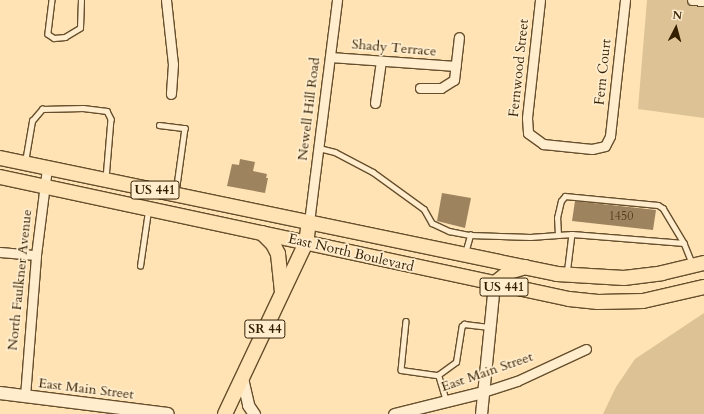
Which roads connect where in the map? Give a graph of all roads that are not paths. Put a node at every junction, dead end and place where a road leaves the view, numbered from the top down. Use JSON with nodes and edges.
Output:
{"nodes":[{"id":1,"x":52,"y":0,"type":"edge"},
{"id":2,"x":81,"y":0,"type":"edge"},
{"id":3,"x":166,"y":0,"type":"edge"},
{"id":4,"x":336,"y":0,"type":"edge"},
{"id":5,"x":540,"y":0,"type":"edge"},
{"id":6,"x":625,"y":0,"type":"edge"},
{"id":7,"x":692,"y":0,"type":"edge"},
{"id":8,"x":704,"y":1,"type":"edge"},
{"id":9,"x":459,"y":37,"type":"dead end"},
{"id":10,"x":330,"y":57,"type":"junction"},
{"id":11,"x":381,"y":61,"type":"junction"},
{"id":12,"x":456,"y":66,"type":"junction"},
{"id":13,"x":420,"y":88,"type":"dead end"},
{"id":14,"x":171,"y":94,"type":"dead end"},
{"id":15,"x":375,"y":103,"type":"dead end"},
{"id":16,"x":159,"y":125,"type":"dead end"},
{"id":17,"x":606,"y":145,"type":"joint"},
{"id":18,"x":319,"y":148,"type":"junction"},
{"id":19,"x":0,"y":158,"type":"edge"},
{"id":20,"x":25,"y":163,"type":"junction"},
{"id":21,"x":47,"y":168,"type":"junction"},
{"id":22,"x":0,"y":177,"type":"edge"},
{"id":23,"x":106,"y":180,"type":"junction"},
{"id":24,"x":44,"y":186,"type":"junction"},
{"id":25,"x":176,"y":194,"type":"junction"},
{"id":26,"x":148,"y":209,"type":"junction"},
{"id":27,"x":309,"y":222,"type":"junction"},
{"id":28,"x":262,"y":234,"type":"junction"},
{"id":29,"x":572,"y":234,"type":"junction"},
{"id":30,"x":470,"y":235,"type":"junction"},
{"id":31,"x":558,"y":235,"type":"junction"},
{"id":32,"x":306,"y":243,"type":"junction"},
{"id":33,"x":684,"y":243,"type":"junction"},
{"id":34,"x":0,"y":252,"type":"edge"},
{"id":35,"x":36,"y":255,"type":"junction"},
{"id":36,"x":465,"y":255,"type":"junction"},
{"id":37,"x":698,"y":264,"type":"edge"},
{"id":38,"x":140,"y":266,"type":"dead end"},
{"id":39,"x":525,"y":267,"type":"junction"},
{"id":40,"x":566,"y":275,"type":"junction"},
{"id":41,"x":494,"y":284,"type":"junction"},
{"id":42,"x":704,"y":287,"type":"edge"},
{"id":43,"x":282,"y":293,"type":"junction"},
{"id":44,"x":406,"y":321,"type":"dead end"},
{"id":45,"x":490,"y":327,"type":"junction"},
{"id":46,"x":586,"y":349,"type":"dead end"},
{"id":47,"x":438,"y":375,"type":"junction"},
{"id":48,"x":242,"y":378,"type":"junction"},
{"id":49,"x":483,"y":392,"type":"junction"},
{"id":50,"x":0,"y":393,"type":"edge"},
{"id":51,"x":25,"y":396,"type":"junction"},
{"id":52,"x":446,"y":403,"type":"junction"},
{"id":53,"x":168,"y":414,"type":"edge"},
{"id":54,"x":225,"y":414,"type":"edge"},
{"id":55,"x":254,"y":414,"type":"edge"},
{"id":56,"x":394,"y":414,"type":"edge"},
{"id":57,"x":481,"y":414,"type":"edge"}],
"edges":[{"from":1,"to":2,"type":"lane"},
{"from":3,"to":14,"type":"street"},
{"from":4,"to":10,"type":"street","name":"Newell Hill Road"},
{"from":5,"to":17,"type":"street","name":"Fernwood Street"},
{"from":6,"to":17,"type":"street","name":"Fern Court"},
{"from":7,"to":8,"type":"street"},
{"from":9,"to":12,"type":"street"},
{"from":10,"to":11,"type":"street","name":"Shady Terrace"},
{"from":10,"to":18,"type":"street","name":"Newell Hill Road"},
{"from":11,"to":12,"type":"street","name":"Shady Terrace"},
{"from":11,"to":15,"type":"street"},
{"from":12,"to":13,"type":"street"},
{"from":16,"to":25,"type":"lane"},
{"from":18,"to":27,"type":"street","name":"Newell Hill Road"},
{"from":18,"to":30,"type":"lane"},
{"from":19,"to":20,"type":"main road","name":"East North Boulevard","number":"US 441"},
{"from":20,"to":21,"type":"main road","name":"East North Boulevard","number":"US 441"},
{"from":20,"to":23,"type":"lane"},
{"from":21,"to":23,"type":"main road","name":"East North Boulevard","number":"US 441"},
{"from":21,"to":24,"type":"street","name":"North Faulkner Avenue"},
{"from":22,"to":24,"type":"main road","name":"East North Boulevard","number":"US 441"},
{"from":23,"to":25,"type":"main road","name":"East North Boulevard","number":"US 441"},
{"from":24,"to":26,"type":"main road","name":"East North Boulevard","number":"US 441"},
{"from":24,"to":35,"type":"street","name":"North Faulkner Avenue"},
{"from":25,"to":27,"type":"main road","name":"East North Boulevard","number":"US 441"},
{"from":26,"to":28,"type":"main road","name":"East North Boulevard","number":"US 441"},
{"from":26,"to":38,"type":"lane"},
{"from":27,"to":32,"type":"main road","number":"SR 44"},
{"from":27,"to":36,"type":"main road","name":"East North Boulevard","number":"US 441"},
{"from":28,"to":32,"type":"main road","name":"East North Boulevard","number":"US 441"},
{"from":28,"to":43,"type":"main road"},
{"from":29,"to":31,"type":"lane"},
{"from":29,"to":33,"type":"lane"},
{"from":29,"to":40,"type":"lane"},
{"from":30,"to":31,"type":"lane"},
{"from":30,"to":36,"type":"lane"},
{"from":31,"to":33,"type":"lane"},
{"from":32,"to":41,"type":"main road","name":"East North Boulevard","number":"US 441"},
{"from":32,"to":43,"type":"main road","number":"SR 44"},
{"from":33,"to":37,"type":"lane"},
{"from":34,"to":35,"type":"street"},
{"from":35,"to":51,"type":"street","name":"North Faulkner Avenue"},
{"from":36,"to":39,"type":"main road","name":"East North Boulevard","number":"US 441"},
{"from":37,"to":40,"type":"main road","name":"East North Boulevard","number":"US 441"},
{"from":39,"to":40,"type":"main road","name":"East North Boulevard","number":"US 441"},
{"from":39,"to":41,"type":"main road"},
{"from":41,"to":42,"type":"main road","name":"East North Boulevard","number":"US 441"},
{"from":41,"to":45,"type":"street"},
{"from":43,"to":48,"type":"main road","number":"SR 44"},
{"from":44,"to":47,"type":"lane"},
{"from":45,"to":47,"type":"lane"},
{"from":45,"to":49,"type":"street"},
{"from":46,"to":49,"type":"street","name":"East Main Street"},
{"from":47,"to":52,"type":"lane"},
{"from":48,"to":54,"type":"main road","number":"SR 44"},
{"from":48,"to":55,"type":"street"},
{"from":49,"to":52,"type":"street","name":"East Main Street"},
{"from":49,"to":57,"type":"street"},
{"from":50,"to":51,"type":"main road","name":"East Main Street"},
{"from":51,"to":53,"type":"main road","name":"East Main Street"},
{"from":52,"to":56,"type":"street","name":"East Main Street"}]}
